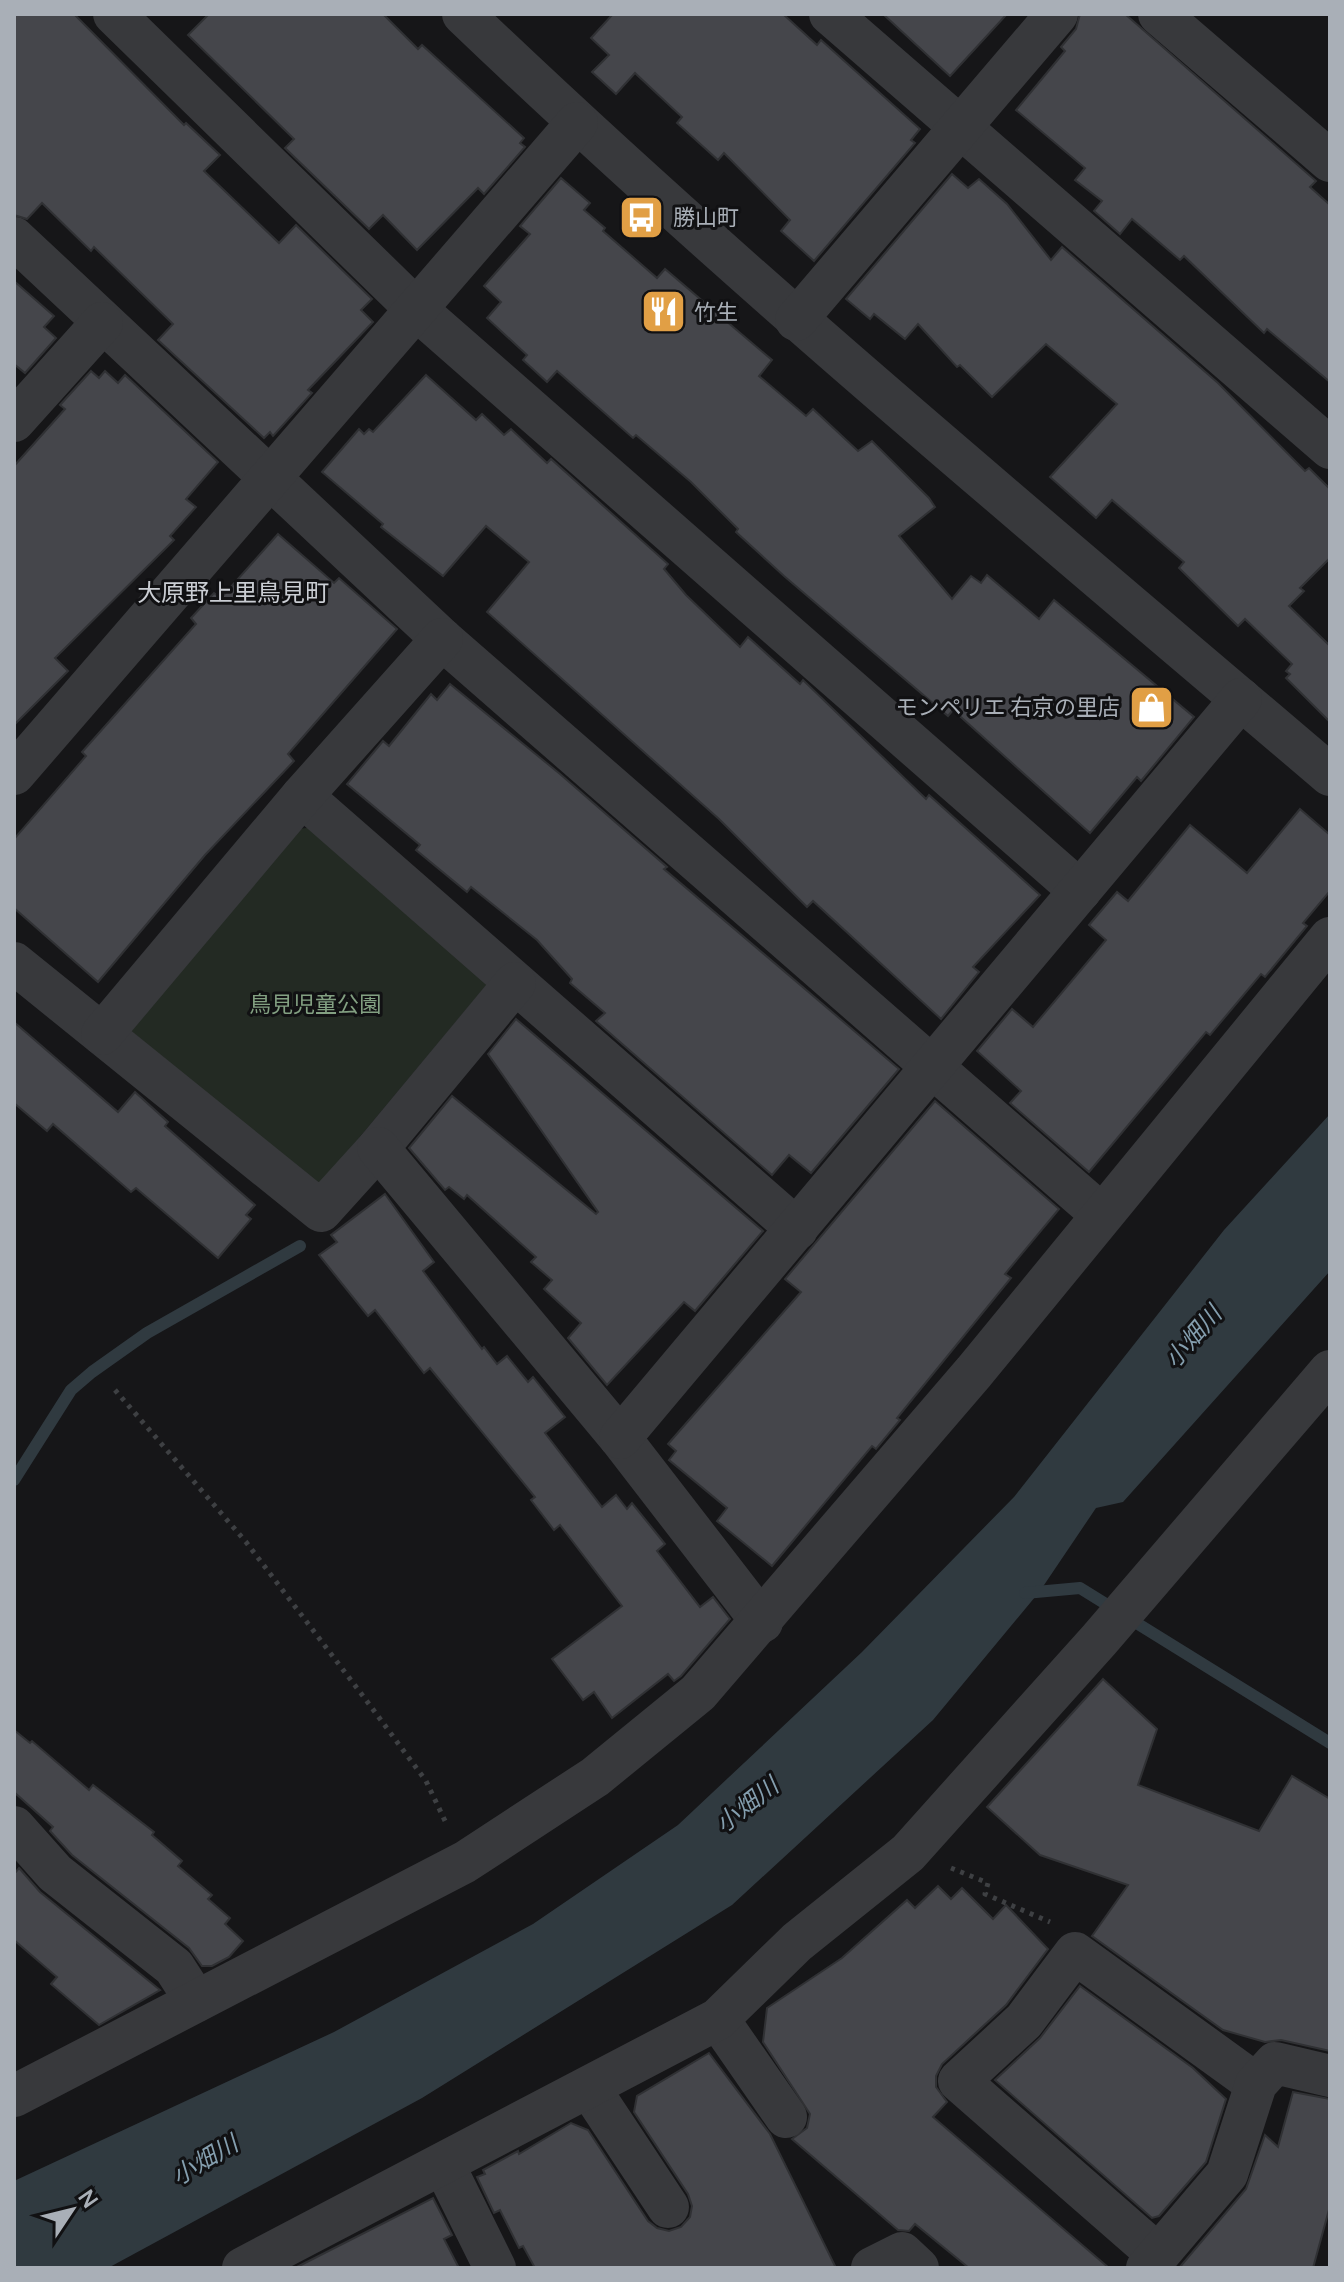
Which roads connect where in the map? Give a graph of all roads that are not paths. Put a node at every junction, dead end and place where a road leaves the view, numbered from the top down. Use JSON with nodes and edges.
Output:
{"nodes":[{"id":1,"x":114,"y":14,"type":"edge"},
{"id":2,"x":463,"y":14,"type":"edge"},
{"id":3,"x":830,"y":14,"type":"edge"},
{"id":4,"x":1057,"y":14,"type":"edge"},
{"id":5,"x":1159,"y":14,"type":"edge"},
{"id":6,"x":577,"y":123,"type":"junction"},
{"id":7,"x":961,"y":128,"type":"junction"},
{"id":8,"x":1330,"y":161,"type":"edge"},
{"id":9,"x":14,"y":238,"type":"edge"},
{"id":10,"x":417,"y":310,"type":"junction"},
{"id":11,"x":796,"y":320,"type":"junction"},
{"id":12,"x":102,"y":323,"type":"junction"},
{"id":13,"x":14,"y":421,"type":"edge"},
{"id":14,"x":1330,"y":448,"type":"edge"},
{"id":15,"x":267,"y":479,"type":"junction"},
{"id":16,"x":442,"y":639,"type":"junction"},
{"id":17,"x":1241,"y":699,"type":"junction"},
{"id":18,"x":14,"y":774,"type":"edge"},
{"id":19,"x":1330,"y":775,"type":"edge"},
{"id":20,"x":302,"y":796,"type":"junction"},
{"id":21,"x":1080,"y":891,"type":"junction"},
{"id":22,"x":1330,"y":938,"type":"edge"},
{"id":23,"x":14,"y":963,"type":"edge"},
{"id":24,"x":515,"y":983,"type":"junction"},
{"id":25,"x":102,"y":1034,"type":"junction"},
{"id":26,"x":933,"y":1066,"type":"junction"},
{"id":27,"x":378,"y":1148,"type":"junction"},
{"id":28,"x":1101,"y":1214,"type":"junction"},
{"id":29,"x":797,"y":1229,"type":"junction"},
{"id":30,"x":1330,"y":1371,"type":"edge"},
{"id":31,"x":620,"y":1438,"type":"junction"},
{"id":32,"x":762,"y":1622,"type":"junction"},
{"id":33,"x":14,"y":1827,"type":"edge"},
{"id":34,"x":196,"y":2001,"type":"junction"},
{"id":35,"x":718,"y":2019,"type":"junction"},
{"id":36,"x":1330,"y":2076,"type":"edge"},
{"id":37,"x":1256,"y":2084,"type":"junction"},
{"id":38,"x":590,"y":2089,"type":"junction"},
{"id":39,"x":14,"y":2096,"type":"edge"},
{"id":40,"x":786,"y":2117,"type":"dead end"},
{"id":41,"x":444,"y":2165,"type":"junction"},
{"id":42,"x":668,"y":2207,"type":"dead end"},
{"id":43,"x":285,"y":2259,"type":"edge"},
{"id":44,"x":1152,"y":2261,"type":"edge"},
{"id":45,"x":243,"y":2268,"type":"edge"},
{"id":46,"x":495,"y":2268,"type":"edge"},
{"id":47,"x":872,"y":2268,"type":"edge"},
{"id":48,"x":918,"y":2268,"type":"edge"}],
"edges":[{"from":1,"to":10,"type":"street"},
{"from":2,"to":6,"type":"street"},
{"from":3,"to":7,"type":"street"},
{"from":4,"to":7,"type":"street"},
{"from":5,"to":8,"type":"street"},
{"from":6,"to":10,"type":"street"},
{"from":6,"to":11,"type":"street"},
{"from":7,"to":11,"type":"street"},
{"from":7,"to":14,"type":"street"},
{"from":9,"to":12,"type":"street"},
{"from":10,"to":15,"type":"street"},
{"from":10,"to":21,"type":"street"},
{"from":11,"to":17,"type":"street"},
{"from":12,"to":13,"type":"street"},
{"from":12,"to":15,"type":"street"},
{"from":15,"to":16,"type":"street"},
{"from":15,"to":18,"type":"street"},
{"from":16,"to":20,"type":"street"},
{"from":16,"to":26,"type":"street"},
{"from":17,"to":19,"type":"street"},
{"from":17,"to":21,"type":"street"},
{"from":20,"to":24,"type":"street"},
{"from":20,"to":25,"type":"street"},
{"from":21,"to":26,"type":"street"},
{"from":22,"to":28,"type":"street"},
{"from":23,"to":25,"type":"street"},
{"from":24,"to":27,"type":"street"},
{"from":24,"to":29,"type":"street"},
{"from":25,"to":27,"type":"street"},
{"from":26,"to":28,"type":"street"},
{"from":26,"to":29,"type":"street"},
{"from":27,"to":31,"type":"street"},
{"from":28,"to":32,"type":"street"},
{"from":29,"to":31,"type":"street"},
{"from":30,"to":35,"type":"street"},
{"from":31,"to":32,"type":"street"},
{"from":32,"to":34,"type":"street"},
{"from":33,"to":34,"type":"street"},
{"from":34,"to":39,"type":"street"},
{"from":35,"to":38,"type":"street"},
{"from":35,"to":40,"type":"street"},
{"from":36,"to":37,"type":"street"},
{"from":37,"to":44,"type":"street"},
{"from":37,"to":44,"type":"street"},
{"from":38,"to":41,"type":"street"},
{"from":38,"to":42,"type":"street"},
{"from":41,"to":43,"type":"street"},
{"from":41,"to":46,"type":"street"},
{"from":43,"to":45,"type":"street"},
{"from":47,"to":48,"type":"street"}]}
